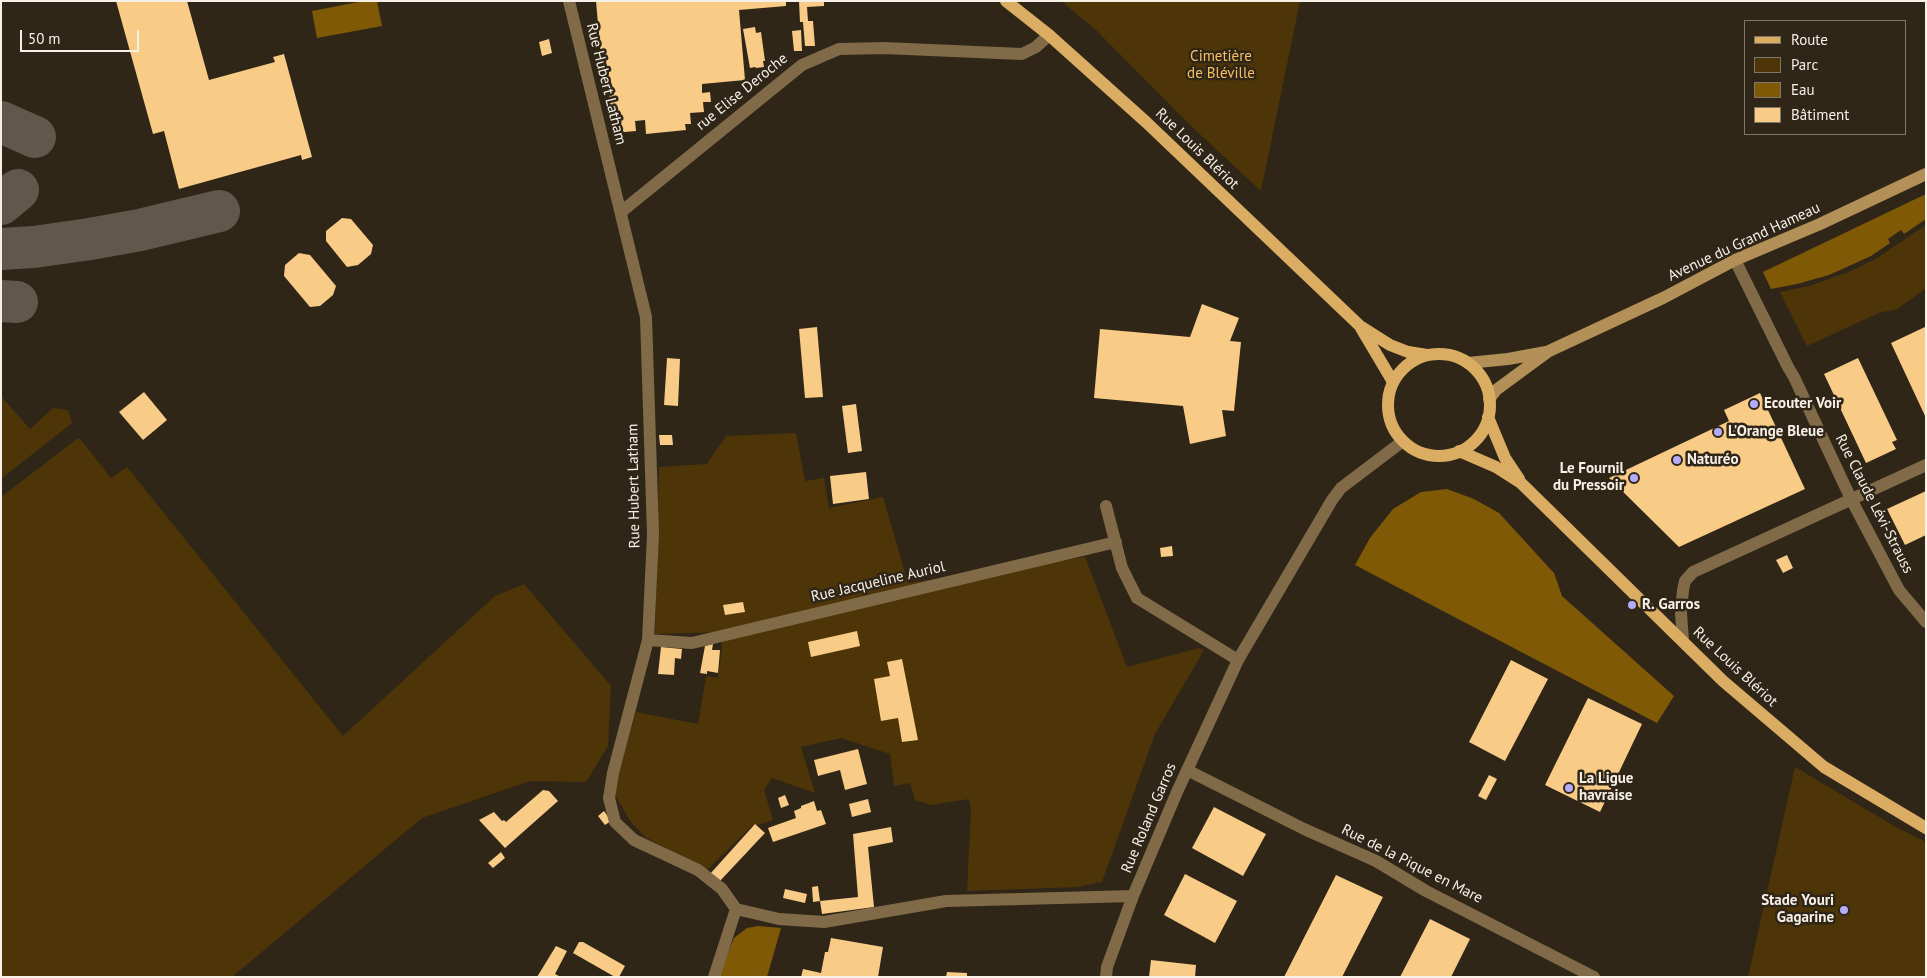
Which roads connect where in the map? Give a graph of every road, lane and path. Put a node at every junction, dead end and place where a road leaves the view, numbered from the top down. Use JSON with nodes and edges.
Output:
{"nodes":[{"id":1,"x":569,"y":1,"type":"edge"},
{"id":2,"x":1006,"y":1,"type":"edge"},
{"id":3,"x":1048,"y":35,"type":"junction"},
{"id":4,"x":1926,"y":174,"type":"edge"},
{"id":5,"x":621,"y":212,"type":"junction"},
{"id":6,"x":1736,"y":260,"type":"junction"},
{"id":7,"x":1360,"y":326,"type":"junction"},
{"id":8,"x":1549,"y":352,"type":"junction"},
{"id":9,"x":1427,"y":355,"type":"junction"},
{"id":10,"x":1468,"y":363,"type":"junction"},
{"id":11,"x":1393,"y":382,"type":"junction"},
{"id":12,"x":1489,"y":399,"type":"junction"},
{"id":13,"x":1488,"y":417,"type":"junction"},
{"id":14,"x":1402,"y":441,"type":"junction"},
{"id":15,"x":1460,"y":451,"type":"junction"},
{"id":16,"x":1926,"y":465,"type":"edge"},
{"id":17,"x":1522,"y":483,"type":"junction"},
{"id":18,"x":1850,"y":499,"type":"junction"},
{"id":19,"x":1106,"y":506,"type":"dead end"},
{"id":20,"x":1116,"y":542,"type":"junction"},
{"id":21,"x":1926,"y":622,"type":"edge"},
{"id":22,"x":648,"y":640,"type":"junction"},
{"id":23,"x":1683,"y":641,"type":"junction"},
{"id":24,"x":1238,"y":660,"type":"junction"},
{"id":25,"x":1187,"y":770,"type":"junction"},
{"id":26,"x":1926,"y":828,"type":"edge"},
{"id":27,"x":1133,"y":896,"type":"junction"},
{"id":28,"x":736,"y":909,"type":"junction"},
{"id":29,"x":714,"y":977,"type":"edge"},
{"id":30,"x":1106,"y":977,"type":"edge"},
{"id":31,"x":1594,"y":977,"type":"edge"}],
"edges":[{"from":1,"to":5,"type":"street","name":"Rue Hubert Latham"},
{"from":2,"to":3,"type":"main road","name":"Rue Louis Blériot"},
{"from":3,"to":5,"type":"street","name":"rue Elise Deroche"},
{"from":3,"to":7,"type":"main road","name":"Rue Louis Blériot"},
{"from":4,"to":6,"type":"main road","name":"Avenue du Grand Hameau"},
{"from":5,"to":22,"type":"street","name":"Rue Hubert Latham"},
{"from":6,"to":8,"type":"main road","name":"Avenue du Grand Hameau"},
{"from":6,"to":18,"type":"street","name":"Rue Claude Lévi-Strauss"},
{"from":7,"to":9,"type":"main road","name":"Rue Louis Blériot"},
{"from":7,"to":11,"type":"main road","name":"Rue Louis Blériot"},
{"from":8,"to":10,"type":"main road","name":"Avenue du Grand Hameau"},
{"from":8,"to":12,"type":"main road","name":"Avenue du Grand Hameau"},
{"from":9,"to":10,"type":"main road"},
{"from":9,"to":11,"type":"main road"},
{"from":10,"to":12,"type":"main road"},
{"from":11,"to":14,"type":"main road"},
{"from":12,"to":13,"type":"main road"},
{"from":13,"to":15,"type":"main road"},
{"from":13,"to":17,"type":"main road","name":"Rue Louis Blériot"},
{"from":14,"to":15,"type":"main road"},
{"from":14,"to":24,"type":"street","name":"Rue Roland Garros"},
{"from":15,"to":17,"type":"main road","name":"Rue Louis Blériot"},
{"from":16,"to":18,"type":"street"},
{"from":17,"to":23,"type":"main road","name":"Rue Louis Blériot"},
{"from":18,"to":21,"type":"street","name":"Rue Claude Lévi-Strauss"},
{"from":18,"to":23,"type":"street"},
{"from":19,"to":20,"type":"street"},
{"from":20,"to":22,"type":"street","name":"Rue Jacqueline Auriol"},
{"from":20,"to":24,"type":"street"},
{"from":22,"to":28,"type":"street","name":"Rue Hubert Latham"},
{"from":23,"to":26,"type":"main road","name":"Rue Louis Blériot"},
{"from":24,"to":25,"type":"street","name":"Rue Roland Garros"},
{"from":25,"to":27,"type":"street","name":"Rue Roland Garros"},
{"from":25,"to":31,"type":"street","name":"Rue de la Pique en Mare"},
{"from":27,"to":28,"type":"street","name":"Rue Roland Garros"},
{"from":27,"to":30,"type":"street"},
{"from":28,"to":29,"type":"street"}]}
